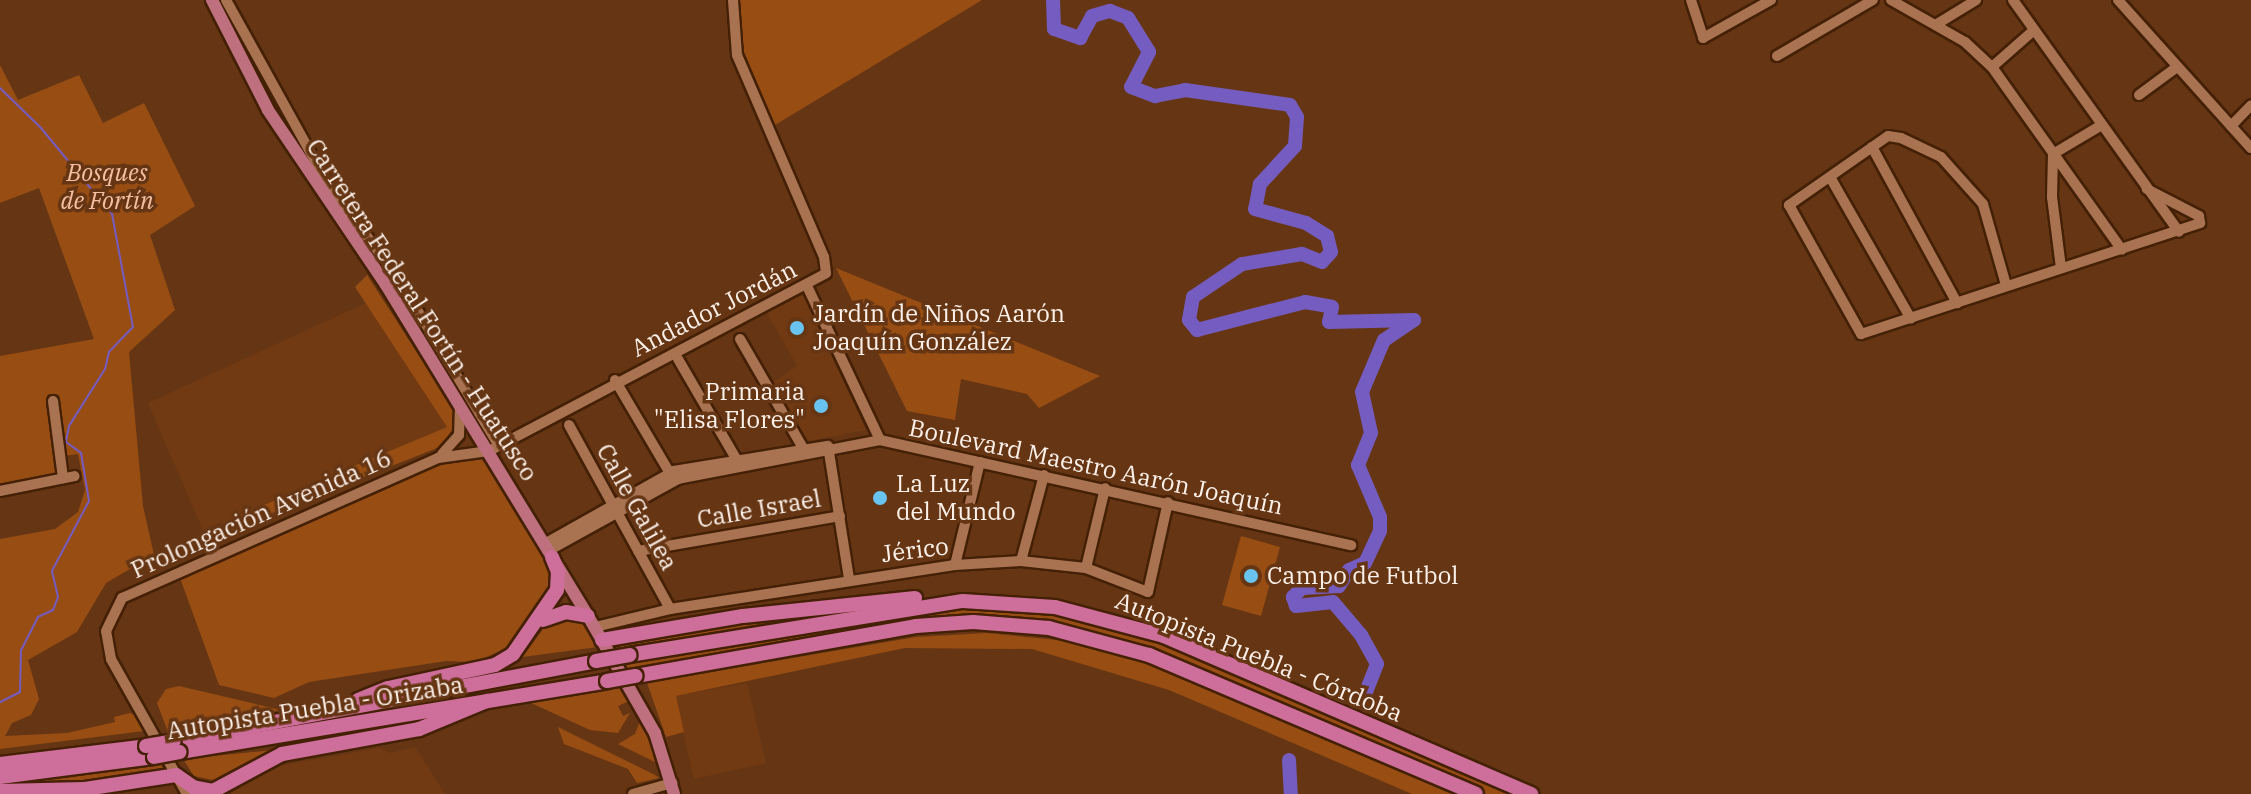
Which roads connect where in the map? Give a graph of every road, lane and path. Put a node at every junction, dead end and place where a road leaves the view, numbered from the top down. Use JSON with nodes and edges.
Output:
{"nodes":[{"id":1,"x":212,"y":0,"type":"edge"},
{"id":2,"x":226,"y":0,"type":"edge"},
{"id":3,"x":733,"y":0,"type":"edge"},
{"id":4,"x":1691,"y":0,"type":"edge"},
{"id":5,"x":1771,"y":0,"type":"edge"},
{"id":6,"x":1873,"y":0,"type":"edge"},
{"id":7,"x":1891,"y":0,"type":"edge"},
{"id":8,"x":1976,"y":0,"type":"edge"},
{"id":9,"x":2013,"y":0,"type":"edge"},
{"id":10,"x":2118,"y":0,"type":"edge"},
{"id":11,"x":1937,"y":24,"type":"junction"},
{"id":12,"x":2034,"y":30,"type":"junction"},
{"id":13,"x":1777,"y":56,"type":"dead end"},
{"id":14,"x":1992,"y":67,"type":"junction"},
{"id":15,"x":2177,"y":67,"type":"junction"},
{"id":16,"x":2139,"y":95,"type":"dead end"},
{"id":17,"x":2251,"y":105,"type":"edge"},
{"id":18,"x":2100,"y":126,"type":"junction"},
{"id":19,"x":2231,"y":126,"type":"junction"},
{"id":20,"x":1872,"y":147,"type":"junction"},
{"id":21,"x":2251,"y":148,"type":"edge"},
{"id":22,"x":2053,"y":154,"type":"junction"},
{"id":23,"x":1830,"y":177,"type":"junction"},
{"id":24,"x":2147,"y":189,"type":"junction"},
{"id":25,"x":2179,"y":232,"type":"junction"},
{"id":26,"x":2122,"y":250,"type":"junction"},
{"id":27,"x":2061,"y":268,"type":"junction"},
{"id":28,"x":2006,"y":285,"type":"junction"},
{"id":29,"x":807,"y":286,"type":"junction"},
{"id":30,"x":1957,"y":303,"type":"junction"},
{"id":31,"x":1911,"y":319,"type":"junction"},
{"id":32,"x":740,"y":339,"type":"dead end"},
{"id":33,"x":678,"y":359,"type":"dead end"},
{"id":34,"x":615,"y":380,"type":"junction"},
{"id":35,"x":454,"y":392,"type":"junction"},
{"id":36,"x":53,"y":401,"type":"dead end"},
{"id":37,"x":569,"y":425,"type":"dead end"},
{"id":38,"x":880,"y":440,"type":"junction"},
{"id":39,"x":494,"y":448,"type":"junction"},
{"id":40,"x":830,"y":448,"type":"junction"},
{"id":41,"x":805,"y":451,"type":"junction"},
{"id":42,"x":438,"y":458,"type":"junction"},
{"id":43,"x":980,"y":462,"type":"junction"},
{"id":44,"x":738,"y":463,"type":"junction"},
{"id":45,"x":1044,"y":475,"type":"junction"},
{"id":46,"x":75,"y":476,"type":"dead end"},
{"id":47,"x":672,"y":477,"type":"junction"},
{"id":48,"x":63,"y":478,"type":"junction"},
{"id":49,"x":1105,"y":488,"type":"junction"},
{"id":50,"x":0,"y":491,"type":"edge"},
{"id":51,"x":1168,"y":502,"type":"junction"},
{"id":52,"x":616,"y":508,"type":"junction"},
{"id":53,"x":840,"y":516,"type":"junction"},
{"id":54,"x":1351,"y":545,"type":"dead end"},
{"id":55,"x":548,"y":551,"type":"junction"},
{"id":56,"x":638,"y":551,"type":"junction"},
{"id":57,"x":1021,"y":561,"type":"junction"},
{"id":58,"x":955,"y":565,"type":"junction"},
{"id":59,"x":1086,"y":568,"type":"junction"},
{"id":60,"x":849,"y":578,"type":"junction"},
{"id":61,"x":963,"y":601,"type":"junction"},
{"id":62,"x":670,"y":609,"type":"junction"},
{"id":63,"x":540,"y":622,"type":"junction"},
{"id":64,"x":595,"y":628,"type":"junction"},
{"id":65,"x":629,"y":655,"type":"joint"},
{"id":66,"x":636,"y":676,"type":"joint"},
{"id":67,"x":487,"y":701,"type":"junction"},
{"id":68,"x":337,"y":711,"type":"junction"},
{"id":69,"x":177,"y":747,"type":"junction"},
{"id":70,"x":150,"y":752,"type":"junction"},
{"id":71,"x":0,"y":764,"type":"edge"},
{"id":72,"x":176,"y":775,"type":"junction"},
{"id":73,"x":0,"y":777,"type":"edge"},
{"id":74,"x":673,"y":788,"type":"edge"},
{"id":75,"x":0,"y":791,"type":"edge"},
{"id":76,"x":218,"y":791,"type":"edge"},
{"id":77,"x":187,"y":794,"type":"edge"},
{"id":78,"x":633,"y":794,"type":"edge"},
{"id":79,"x":1476,"y":794,"type":"edge"},
{"id":80,"x":1531,"y":794,"type":"edge"}],
"edges":[{"from":1,"to":35,"type":"main road","name":"Carretera Federal Fortín - Huatusco"},
{"from":2,"to":39,"type":"street"},
{"from":3,"to":29,"type":"street","name":"Andador Jordán"},
{"from":4,"to":5,"type":"street"},
{"from":6,"to":13,"type":"street"},
{"from":7,"to":11,"type":"street"},
{"from":8,"to":11,"type":"street"},
{"from":9,"to":12,"type":"street"},
{"from":10,"to":15,"type":"street"},
{"from":11,"to":14,"type":"street"},
{"from":12,"to":14,"type":"street"},
{"from":12,"to":18,"type":"street"},
{"from":14,"to":22,"type":"street"},
{"from":15,"to":16,"type":"street"},
{"from":15,"to":19,"type":"street"},
{"from":17,"to":19,"type":"street"},
{"from":18,"to":22,"type":"street"},
{"from":18,"to":24,"type":"street"},
{"from":19,"to":21,"type":"street"},
{"from":20,"to":23,"type":"street"},
{"from":20,"to":28,"type":"street"},
{"from":20,"to":30,"type":"street"},
{"from":22,"to":26,"type":"street"},
{"from":22,"to":27,"type":"street"},
{"from":23,"to":31,"type":"street"},
{"from":23,"to":31,"type":"street"},
{"from":24,"to":25,"type":"street"},
{"from":24,"to":25,"type":"street"},
{"from":25,"to":26,"type":"street"},
{"from":26,"to":27,"type":"street"},
{"from":27,"to":28,"type":"street"},
{"from":28,"to":30,"type":"street"},
{"from":29,"to":34,"type":"street","name":"Andador Jordán"},
{"from":29,"to":38,"type":"street"},
{"from":30,"to":31,"type":"street"},
{"from":32,"to":41,"type":"street"},
{"from":33,"to":44,"type":"street"},
{"from":34,"to":39,"type":"street","name":"Andador Jordán"},
{"from":34,"to":47,"type":"street"},
{"from":35,"to":39,"type":"main road","name":"Carretera Federal Fortín - Huatusco"},
{"from":35,"to":42,"type":"street"},
{"from":36,"to":48,"type":"street"},
{"from":37,"to":52,"type":"street","name":"Calle Galilea"},
{"from":38,"to":40,"type":"street","name":"Boulevard Maestro Aarón Joaquín"},
{"from":38,"to":43,"type":"street","name":"Boulevard Maestro Aarón Joaquín"},
{"from":39,"to":42,"type":"street"},
{"from":39,"to":55,"type":"main road","name":"Carretera Federal Fortín - Huatusco"},
{"from":40,"to":41,"type":"street","name":"Boulevard Maestro Aarón Joaquín"},
{"from":40,"to":53,"type":"street"},
{"from":41,"to":44,"type":"street","name":"Boulevard Maestro Aarón Joaquín"},
{"from":42,"to":72,"type":"street","name":"Prolongación Avenida 16"},
{"from":43,"to":45,"type":"street","name":"Boulevard Maestro Aarón Joaquín"},
{"from":43,"to":58,"type":"street"},
{"from":44,"to":47,"type":"street","name":"Boulevard Maestro Aarón Joaquín"},
{"from":45,"to":49,"type":"street","name":"Boulevard Maestro Aarón Joaquín"},
{"from":45,"to":57,"type":"street"},
{"from":46,"to":48,"type":"street"},
{"from":47,"to":52,"type":"street","name":"Boulevard Maestro Aarón Joaquín"},
{"from":48,"to":50,"type":"street"},
{"from":49,"to":51,"type":"street","name":"Boulevard Maestro Aarón Joaquín"},
{"from":49,"to":59,"type":"street"},
{"from":51,"to":54,"type":"street","name":"Boulevard Maestro Aarón Joaquín"},
{"from":51,"to":59,"type":"street","name":"Jérico"},
{"from":52,"to":55,"type":"street","name":"Boulevard Maestro Aarón Joaquín"},
{"from":52,"to":56,"type":"street","name":"Calle Galilea"},
{"from":53,"to":56,"type":"street","name":"Calle Israel"},
{"from":53,"to":60,"type":"street"},
{"from":55,"to":63,"type":"highway"},
{"from":55,"to":64,"type":"main road","name":"Carretera Federal Fortín - Huatusco"},
{"from":56,"to":62,"type":"street","name":"Calle Galilea"},
{"from":57,"to":58,"type":"street","name":"Jérico"},
{"from":57,"to":59,"type":"street","name":"Jérico"},
{"from":58,"to":60,"type":"street","name":"Jérico"},
{"from":60,"to":62,"type":"street","name":"Jérico"},
{"from":61,"to":64,"type":"highway"},
{"from":61,"to":65,"type":"highway","name":"Autopista Puebla - Córdoba"},
{"from":61,"to":80,"type":"highway","name":"Autopista Puebla - Córdoba"},
{"from":62,"to":64,"type":"street","name":"Jérico"},
{"from":63,"to":64,"type":"highway"},
{"from":63,"to":68,"type":"highway"},
{"from":64,"to":74,"type":"main road","name":"Carretera Federal Fortín - Huatusco"},
{"from":65,"to":68,"type":"highway","name":"Autopista Puebla - Orizaba","bridge":true},
{"from":66,"to":67,"type":"highway","name":"Autopista Puebla - Orizaba","bridge":true},
{"from":66,"to":79,"type":"highway","name":"Autopista Puebla - Córdoba"},
{"from":67,"to":69,"type":"highway","name":"Autopista Puebla - Orizaba"},
{"from":67,"to":76,"type":"highway"},
{"from":68,"to":69,"type":"highway","name":"Autopista Puebla - Orizaba"},
{"from":69,"to":70,"type":"highway","name":"Autopista Puebla - Orizaba","bridge":true},
{"from":70,"to":71,"type":"highway","name":"Autopista Puebla - Orizaba"},
{"from":70,"to":73,"type":"highway","name":"Autopista Puebla - Orizaba"},
{"from":72,"to":75,"type":"highway"},
{"from":72,"to":76,"type":"highway"},
{"from":72,"to":77,"type":"street"},
{"from":74,"to":78,"type":"street"}]}
